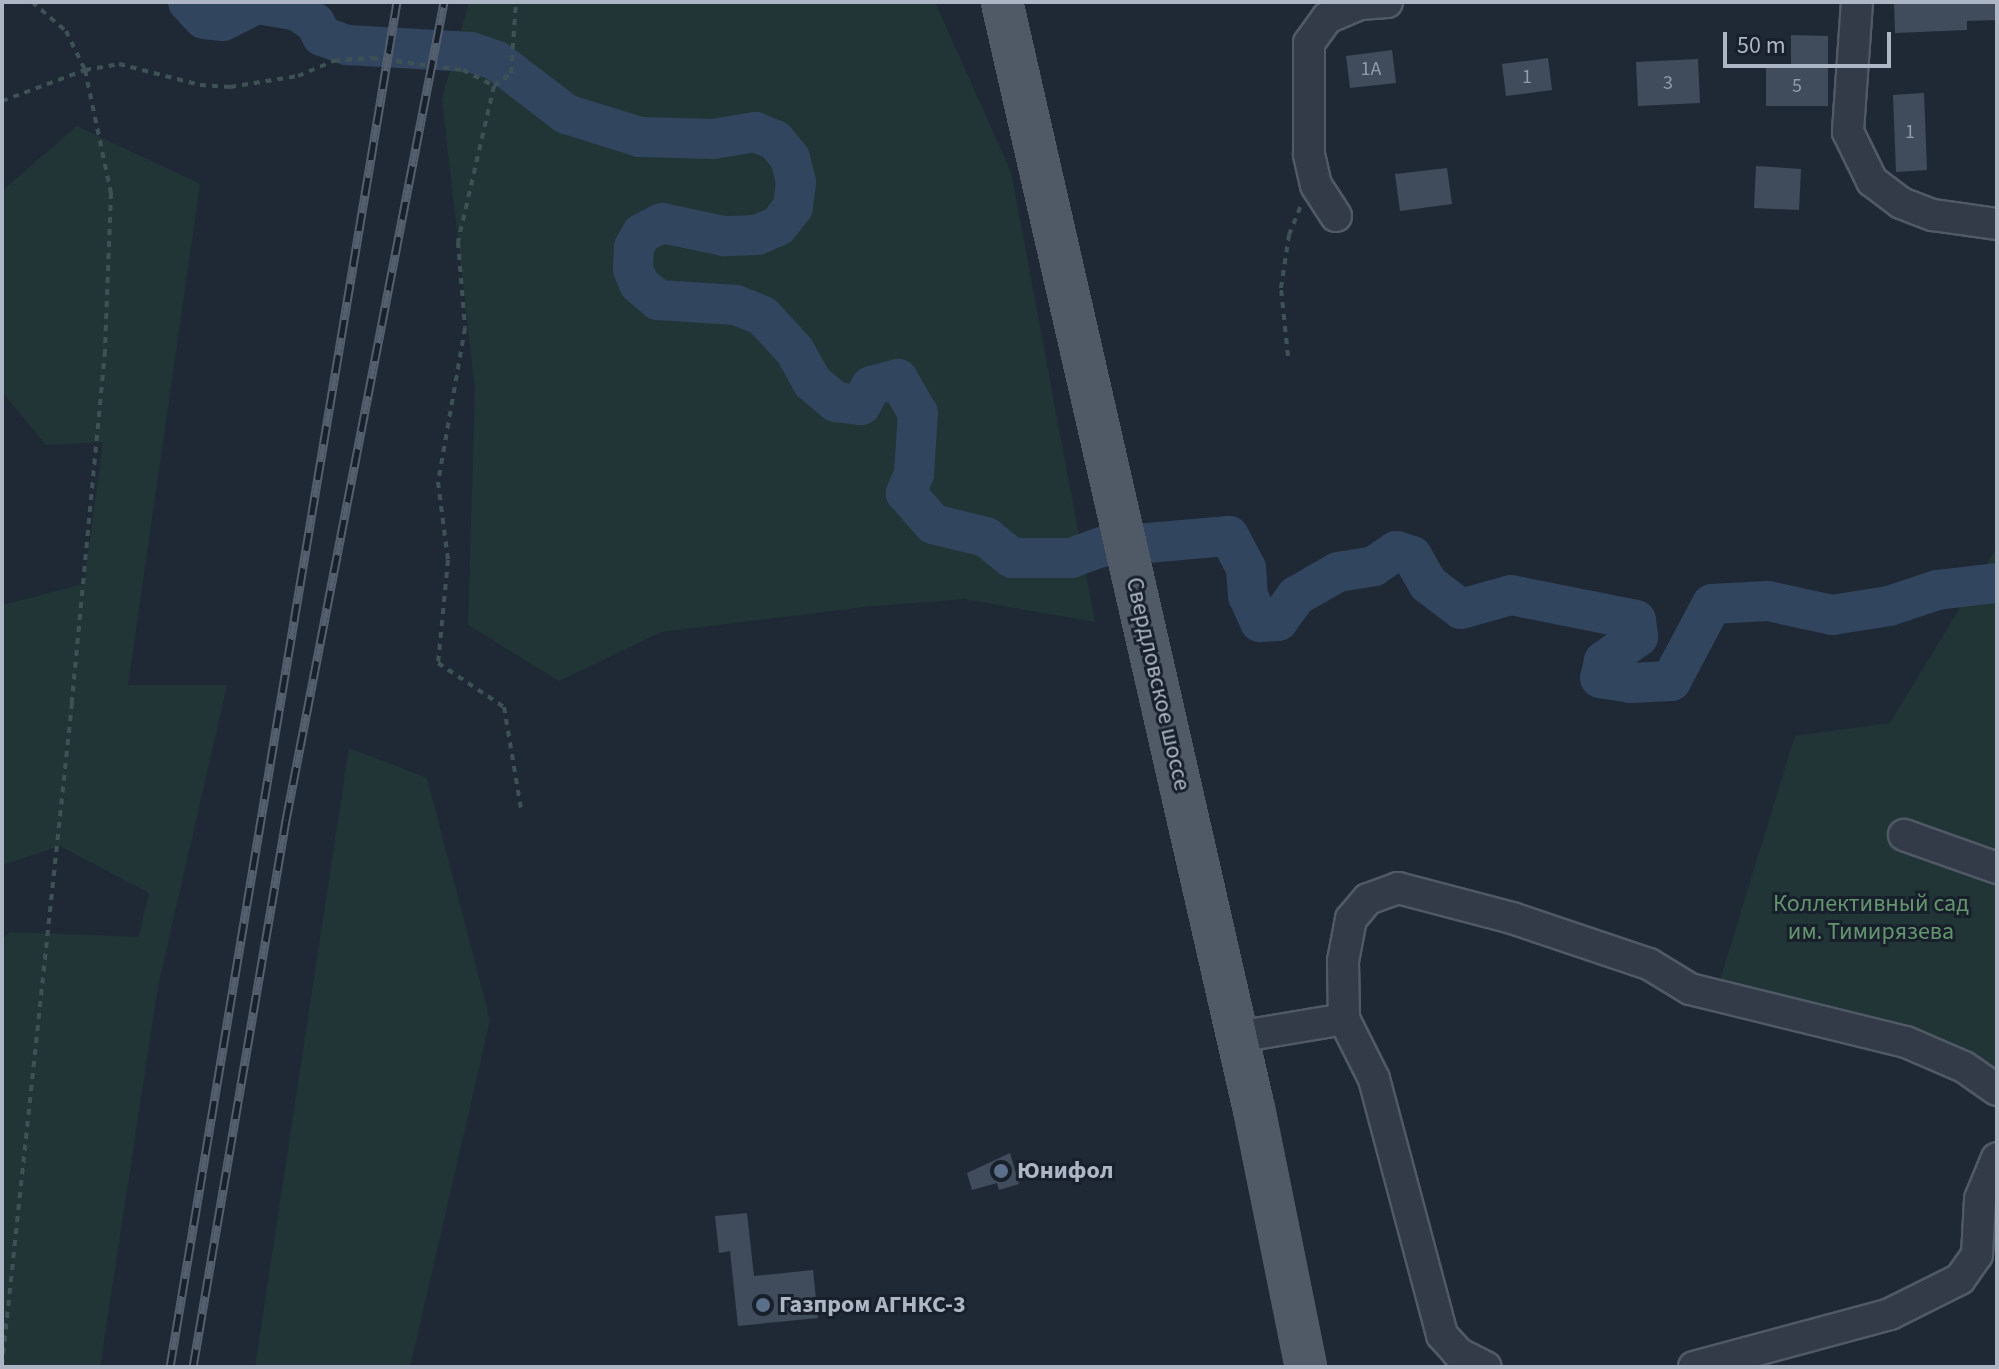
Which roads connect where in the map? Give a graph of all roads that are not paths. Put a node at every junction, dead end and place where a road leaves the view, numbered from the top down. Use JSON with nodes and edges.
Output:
{"nodes":[{"id":1,"x":1002,"y":2,"type":"edge"},
{"id":2,"x":1857,"y":2,"type":"edge"},
{"id":3,"x":1374,"y":3,"type":"edge"},
{"id":4,"x":1336,"y":216,"type":"dead end"},
{"id":5,"x":1997,"y":224,"type":"edge"},
{"id":6,"x":1904,"y":835,"type":"dead end"},
{"id":7,"x":1997,"y":868,"type":"edge"},
{"id":8,"x":1344,"y":1019,"type":"junction"},
{"id":9,"x":1237,"y":1037,"type":"junction"},
{"id":10,"x":1997,"y":1090,"type":"edge"},
{"id":11,"x":1997,"y":1158,"type":"edge"},
{"id":12,"x":1306,"y":1367,"type":"edge"},
{"id":13,"x":1486,"y":1367,"type":"edge"},
{"id":14,"x":1694,"y":1367,"type":"edge"}],
"edges":[{"from":1,"to":9,"type":"main road","name":"Свердловское шоссе"},
{"from":2,"to":5,"type":"street"},
{"from":3,"to":4,"type":"street"},
{"from":6,"to":7,"type":"street"},
{"from":8,"to":9,"type":"street"},
{"from":8,"to":10,"type":"street"},
{"from":8,"to":13,"type":"street"},
{"from":9,"to":12,"type":"main road","name":"Свердловское шоссе"},
{"from":11,"to":14,"type":"street"}]}
